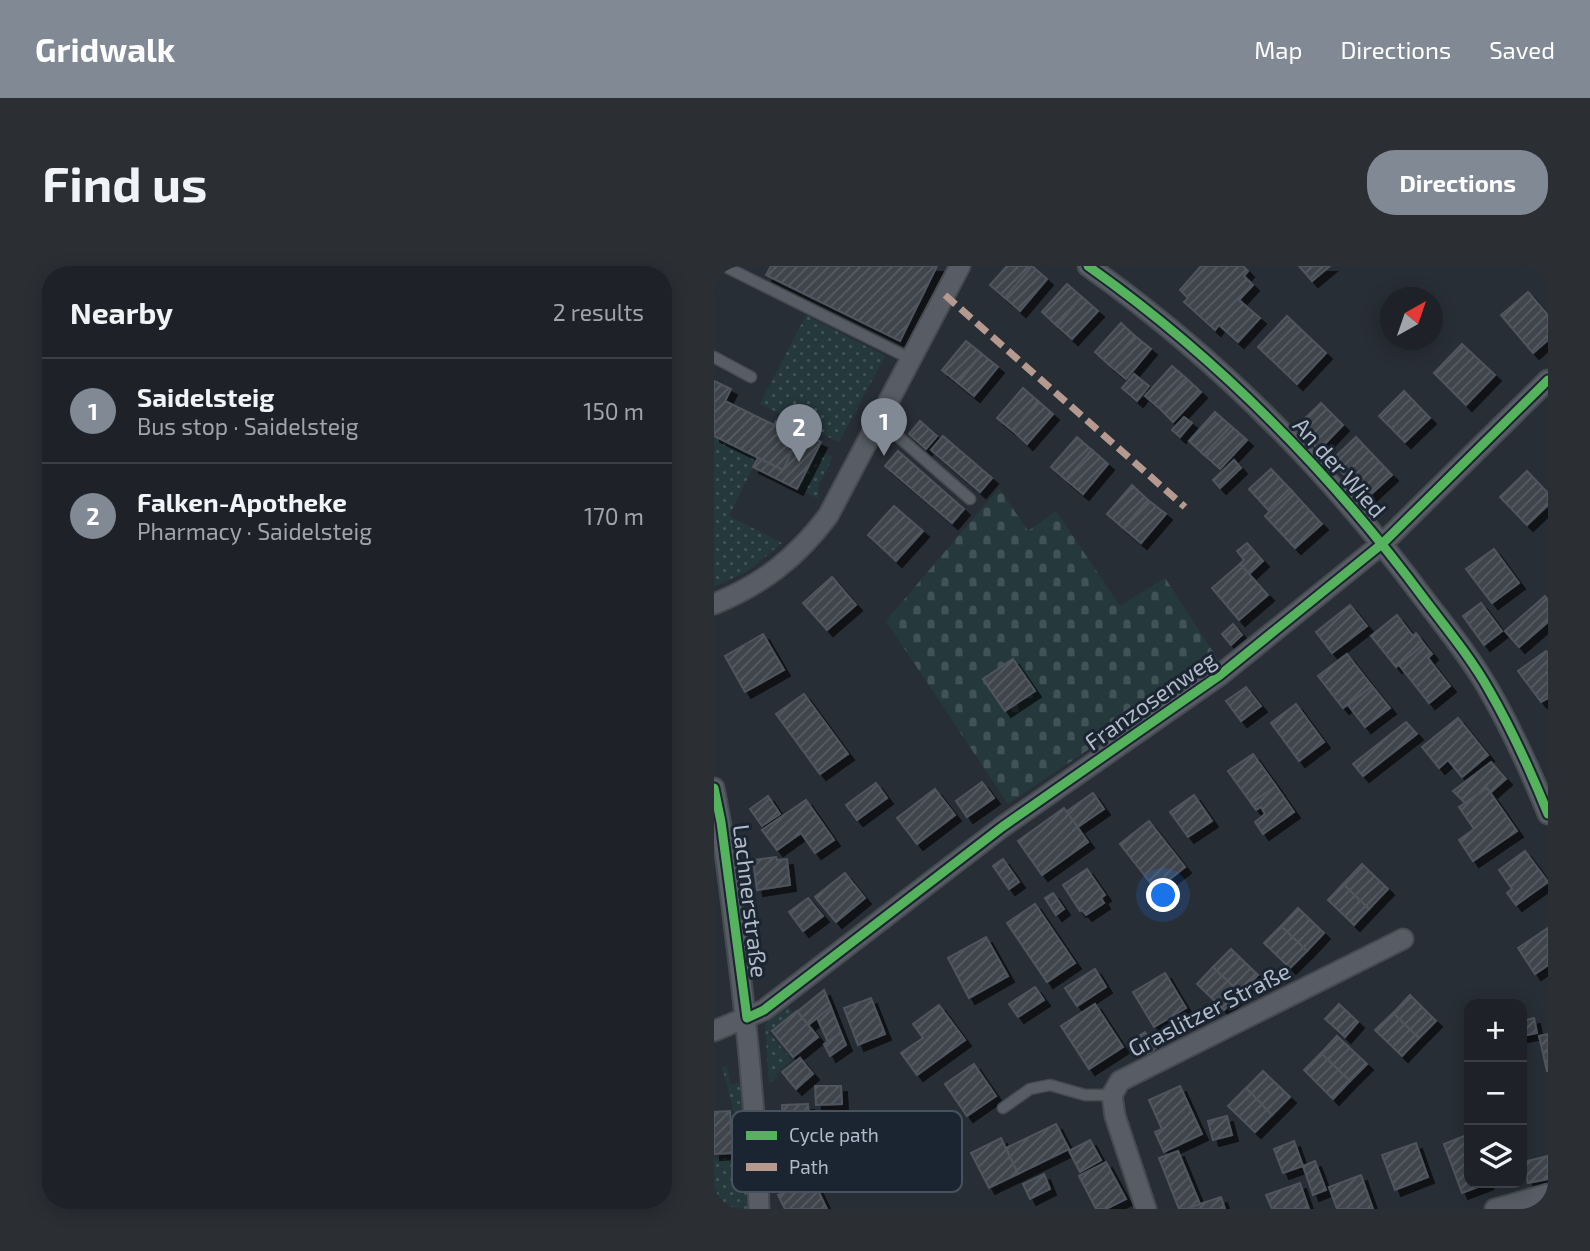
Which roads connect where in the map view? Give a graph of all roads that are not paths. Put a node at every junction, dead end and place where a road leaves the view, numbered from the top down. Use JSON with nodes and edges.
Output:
{"nodes":[{"id":1,"x":724,"y":266,"type":"edge"},
{"id":2,"x":960,"y":266,"type":"edge"},
{"id":3,"x":1088,"y":266,"type":"edge"},
{"id":4,"x":714,"y":358,"type":"edge"},
{"id":5,"x":911,"y":359,"type":"junction"},
{"id":6,"x":751,"y":377,"type":"dead end"},
{"id":7,"x":1548,"y":380,"type":"edge"},
{"id":8,"x":878,"y":422,"type":"junction"},
{"id":9,"x":970,"y":499,"type":"dead end"},
{"id":10,"x":1383,"y":543,"type":"junction"},
{"id":11,"x":714,"y":604,"type":"edge"},
{"id":12,"x":714,"y":788,"type":"edge"},
{"id":13,"x":1548,"y":814,"type":"edge"},
{"id":14,"x":1403,"y":939,"type":"dead end"},
{"id":15,"x":747,"y":1018,"type":"junction"},
{"id":16,"x":714,"y":1031,"type":"edge"},
{"id":17,"x":1112,"y":1095,"type":"junction"},
{"id":18,"x":1003,"y":1108,"type":"dead end"},
{"id":19,"x":755,"y":1111,"type":"edge"},
{"id":20,"x":1548,"y":1194,"type":"edge"},
{"id":21,"x":1146,"y":1209,"type":"edge"},
{"id":22,"x":1494,"y":1209,"type":"edge"}],
"edges":[{"from":1,"to":5,"type":"lane"},
{"from":2,"to":5,"type":"street"},
{"from":3,"to":10,"type":"street","name":"An der Wied"},
{"from":4,"to":6,"type":"lane"},
{"from":5,"to":8,"type":"street"},
{"from":7,"to":10,"type":"street","name":"Franzosenweg"},
{"from":8,"to":9,"type":"lane"},
{"from":8,"to":11,"type":"street"},
{"from":10,"to":13,"type":"street","name":"An der Wied"},
{"from":10,"to":15,"type":"street","name":"Franzosenweg"},
{"from":12,"to":15,"type":"street","name":"Lachnerstraße"},
{"from":14,"to":17,"type":"street","name":"Graslitzer Straße"},
{"from":15,"to":16,"type":"street","name":"Franzosenweg"},
{"from":15,"to":19,"type":"street","name":"Lachnerstraße"},
{"from":17,"to":18,"type":"lane"},
{"from":17,"to":21,"type":"street"},
{"from":20,"to":22,"type":"street"}]}
